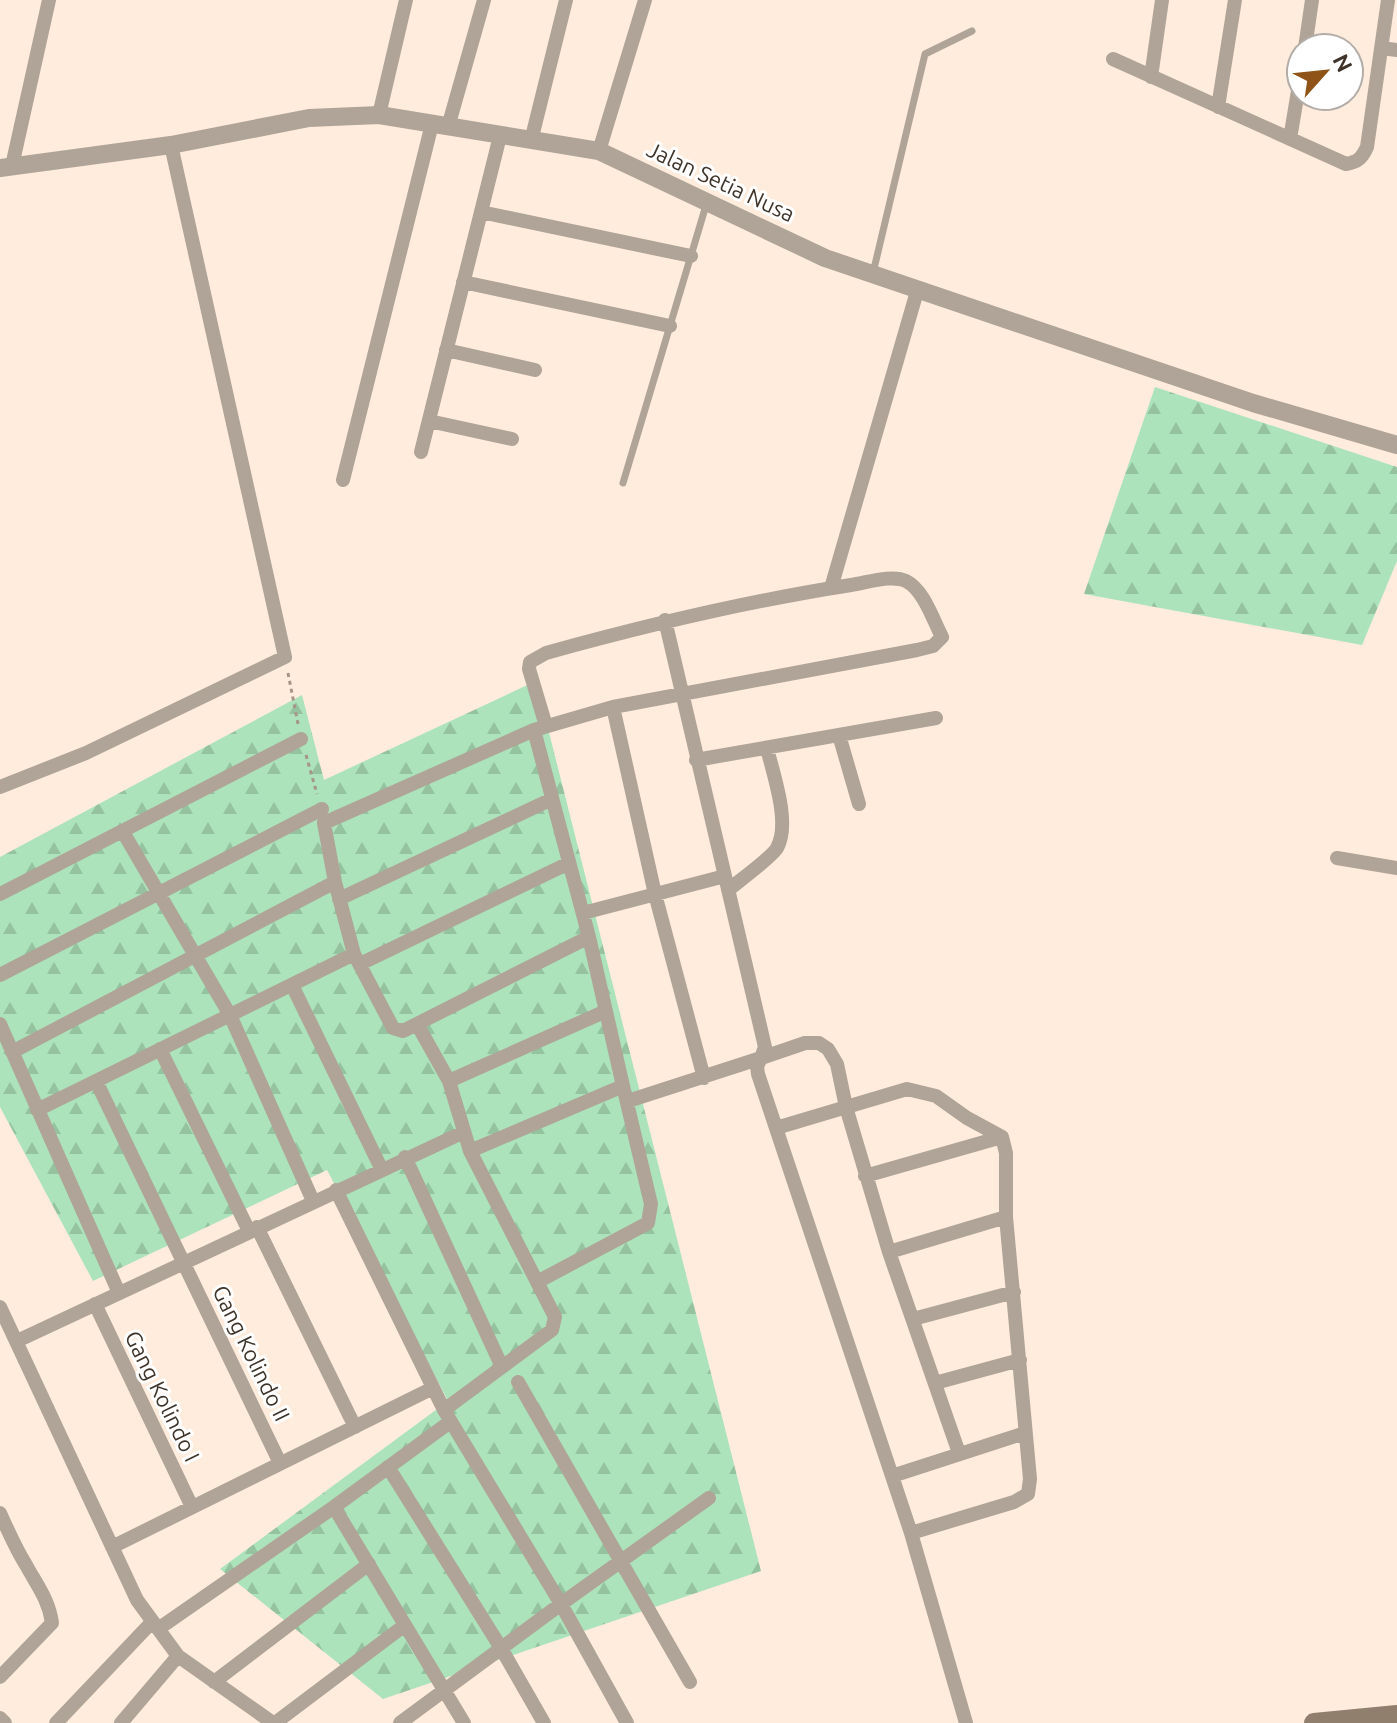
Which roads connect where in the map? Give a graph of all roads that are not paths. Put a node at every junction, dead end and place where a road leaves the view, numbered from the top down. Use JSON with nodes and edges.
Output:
{"nodes":[{"id":1,"x":49,"y":0,"type":"edge"},
{"id":2,"x":406,"y":0,"type":"edge"},
{"id":3,"x":484,"y":0,"type":"edge"},
{"id":4,"x":566,"y":0,"type":"edge"},
{"id":5,"x":645,"y":0,"type":"edge"},
{"id":6,"x":1162,"y":0,"type":"edge"},
{"id":7,"x":1235,"y":0,"type":"edge"},
{"id":8,"x":1312,"y":0,"type":"edge"},
{"id":9,"x":1388,"y":0,"type":"edge"},
{"id":10,"x":972,"y":31,"type":"dead end"},
{"id":11,"x":1307,"y":32,"type":"edge"},
{"id":12,"x":1381,"y":48,"type":"junction"},
{"id":13,"x":1397,"y":50,"type":"edge"},
{"id":14,"x":1113,"y":59,"type":"dead end"},
{"id":15,"x":1151,"y":77,"type":"junction"},
{"id":16,"x":1218,"y":107,"type":"junction"},
{"id":17,"x":1294,"y":112,"type":"edge"},
{"id":18,"x":379,"y":115,"type":"junction"},
{"id":19,"x":440,"y":126,"type":"junction"},
{"id":20,"x":500,"y":136,"type":"junction"},
{"id":21,"x":1290,"y":139,"type":"junction"},
{"id":22,"x":531,"y":141,"type":"junction"},
{"id":23,"x":171,"y":145,"type":"junction"},
{"id":24,"x":599,"y":151,"type":"junction"},
{"id":25,"x":6,"y":167,"type":"edge"},
{"id":26,"x":708,"y":200,"type":"junction"},
{"id":27,"x":481,"y":212,"type":"junction"},
{"id":28,"x":691,"y":256,"type":"junction"},
{"id":29,"x":873,"y":273,"type":"junction"},
{"id":30,"x":463,"y":282,"type":"junction"},
{"id":31,"x":918,"y":288,"type":"junction"},
{"id":32,"x":670,"y":326,"type":"junction"},
{"id":33,"x":446,"y":350,"type":"junction"},
{"id":34,"x":535,"y":370,"type":"dead end"},
{"id":35,"x":429,"y":421,"type":"junction"},
{"id":36,"x":512,"y":439,"type":"dead end"},
{"id":37,"x":1397,"y":445,"type":"edge"},
{"id":38,"x":421,"y":452,"type":"dead end"},
{"id":39,"x":343,"y":480,"type":"dead end"},
{"id":40,"x":623,"y":483,"type":"dead end"},
{"id":41,"x":831,"y":588,"type":"junction"},
{"id":42,"x":665,"y":620,"type":"junction"},
{"id":43,"x":682,"y":693,"type":"junction"},
{"id":44,"x":613,"y":707,"type":"junction"},
{"id":45,"x":936,"y":718,"type":"dead end"},
{"id":46,"x":540,"y":728,"type":"junction"},
{"id":47,"x":839,"y":735,"type":"junction"},
{"id":48,"x":301,"y":739,"type":"road end"},
{"id":49,"x":767,"y":748,"type":"junction"},
{"id":50,"x":696,"y":760,"type":"junction"},
{"id":51,"x":0,"y":787,"type":"edge"},
{"id":52,"x":552,"y":799,"type":"junction"},
{"id":53,"x":859,"y":804,"type":"dead end"},
{"id":54,"x":322,"y":809,"type":"road end"},
{"id":55,"x":123,"y":832,"type":"junction"},
{"id":56,"x":1337,"y":858,"type":"dead end"},
{"id":57,"x":569,"y":863,"type":"junction"},
{"id":58,"x":1397,"y":868,"type":"edge"},
{"id":59,"x":335,"y":882,"type":"junction"},
{"id":60,"x":727,"y":883,"type":"junction"},
{"id":61,"x":160,"y":892,"type":"junction"},
{"id":62,"x":0,"y":894,"type":"edge"},
{"id":63,"x":655,"y":894,"type":"junction"},
{"id":64,"x":339,"y":899,"type":"junction"},
{"id":65,"x":583,"y":913,"type":"junction"},
{"id":66,"x":589,"y":937,"type":"junction"},
{"id":67,"x":195,"y":955,"type":"junction"},
{"id":68,"x":357,"y":959,"type":"junction"},
{"id":69,"x":0,"y":975,"type":"edge"},
{"id":70,"x":292,"y":985,"type":"junction"},
{"id":71,"x":606,"y":1011,"type":"junction"},
{"id":72,"x":230,"y":1015,"type":"junction"},
{"id":73,"x":0,"y":1024,"type":"edge"},
{"id":74,"x":417,"y":1024,"type":"junction"},
{"id":75,"x":160,"y":1049,"type":"junction"},
{"id":76,"x":12,"y":1052,"type":"junction"},
{"id":77,"x":761,"y":1058,"type":"junction"},
{"id":78,"x":704,"y":1078,"type":"junction"},
{"id":79,"x":96,"y":1081,"type":"junction"},
{"id":80,"x":449,"y":1081,"type":"junction"},
{"id":81,"x":623,"y":1086,"type":"junction"},
{"id":82,"x":628,"y":1101,"type":"junction"},
{"id":83,"x":846,"y":1107,"type":"junction"},
{"id":84,"x":37,"y":1110,"type":"junction"},
{"id":85,"x":776,"y":1128,"type":"junction"},
{"id":86,"x":464,"y":1132,"type":"junction"},
{"id":87,"x":1002,"y":1137,"type":"junction"},
{"id":88,"x":470,"y":1151,"type":"junction"},
{"id":89,"x":405,"y":1157,"type":"junction"},
{"id":90,"x":381,"y":1168,"type":"junction"},
{"id":91,"x":865,"y":1176,"type":"junction"},
{"id":92,"x":336,"y":1190,"type":"junction"},
{"id":93,"x":313,"y":1201,"type":"junction"},
{"id":94,"x":1006,"y":1217,"type":"junction"},
{"id":95,"x":253,"y":1229,"type":"junction"},
{"id":96,"x":889,"y":1252,"type":"junction"},
{"id":97,"x":184,"y":1262,"type":"junction"},
{"id":98,"x":537,"y":1282,"type":"junction"},
{"id":99,"x":1014,"y":1292,"type":"junction"},
{"id":100,"x":119,"y":1293,"type":"junction"},
{"id":101,"x":95,"y":1304,"type":"junction"},
{"id":102,"x":0,"y":1307,"type":"edge"},
{"id":103,"x":913,"y":1319,"type":"junction"},
{"id":104,"x":17,"y":1341,"type":"junction"},
{"id":105,"x":1020,"y":1360,"type":"junction"},
{"id":106,"x":502,"y":1367,"type":"junction"},
{"id":107,"x":518,"y":1382,"type":"dead end"},
{"id":108,"x":935,"y":1383,"type":"junction"},
{"id":109,"x":433,"y":1388,"type":"junction"},
{"id":110,"x":447,"y":1416,"type":"junction"},
{"id":111,"x":355,"y":1427,"type":"junction"},
{"id":112,"x":1025,"y":1433,"type":"junction"},
{"id":113,"x":959,"y":1453,"type":"junction"},
{"id":114,"x":280,"y":1463,"type":"junction"},
{"id":115,"x":388,"y":1467,"type":"junction"},
{"id":116,"x":892,"y":1476,"type":"junction"},
{"id":117,"x":709,"y":1498,"type":"dead end"},
{"id":118,"x":192,"y":1507,"type":"junction"},
{"id":119,"x":334,"y":1507,"type":"junction"},
{"id":120,"x":0,"y":1513,"type":"edge"},
{"id":121,"x":911,"y":1533,"type":"junction"},
{"id":122,"x":112,"y":1547,"type":"junction"},
{"id":123,"x":622,"y":1561,"type":"junction"},
{"id":124,"x":369,"y":1564,"type":"junction"},
{"id":125,"x":561,"y":1604,"type":"junction"},
{"id":126,"x":155,"y":1625,"type":"junction"},
{"id":127,"x":405,"y":1625,"type":"junction"},
{"id":128,"x":501,"y":1648,"type":"junction"},
{"id":129,"x":178,"y":1656,"type":"junction"},
{"id":130,"x":0,"y":1677,"type":"edge"},
{"id":131,"x":214,"y":1682,"type":"junction"},
{"id":132,"x":690,"y":1682,"type":"dead end"},
{"id":133,"x":445,"y":1690,"type":"junction"},
{"id":134,"x":1397,"y":1715,"type":"edge"},
{"id":135,"x":0,"y":1718,"type":"edge"},
{"id":136,"x":1351,"y":1721,"type":"edge"},
{"id":137,"x":5,"y":1723,"type":"edge"},
{"id":138,"x":56,"y":1723,"type":"edge"},
{"id":139,"x":121,"y":1723,"type":"edge"},
{"id":140,"x":274,"y":1723,"type":"edge"},
{"id":141,"x":400,"y":1723,"type":"edge"},
{"id":142,"x":464,"y":1723,"type":"edge"},
{"id":143,"x":544,"y":1723,"type":"edge"},
{"id":144,"x":627,"y":1723,"type":"edge"},
{"id":145,"x":966,"y":1723,"type":"edge"},
{"id":146,"x":1314,"y":1723,"type":"edge"}],
"edges":[{"from":1,"to":25,"type":"street"},
{"from":2,"to":18,"type":"street"},
{"from":3,"to":19,"type":"street"},
{"from":4,"to":22,"type":"street"},
{"from":5,"to":24,"type":"street"},
{"from":6,"to":15,"type":"street"},
{"from":7,"to":16,"type":"street"},
{"from":8,"to":11,"type":"street"},
{"from":9,"to":12,"type":"street"},
{"from":10,"to":29,"type":"lane"},
{"from":12,"to":13,"type":"street"},
{"from":12,"to":21,"type":"street"},
{"from":14,"to":15,"type":"street"},
{"from":15,"to":16,"type":"street"},
{"from":16,"to":21,"type":"street"},
{"from":17,"to":21,"type":"street"},
{"from":18,"to":19,"type":"street","name":"Jalan Setia Nusa"},
{"from":18,"to":23,"type":"street","name":"Jalan Setia Nusa"},
{"from":19,"to":20,"type":"street","name":"Jalan Setia Nusa"},
{"from":19,"to":39,"type":"street"},
{"from":20,"to":22,"type":"street","name":"Jalan Setia Nusa"},
{"from":20,"to":27,"type":"street"},
{"from":22,"to":24,"type":"street","name":"Jalan Setia Nusa"},
{"from":23,"to":25,"type":"street","name":"Jalan Setia Nusa"},
{"from":23,"to":51,"type":"street"},
{"from":24,"to":26,"type":"street","name":"Jalan Setia Nusa"},
{"from":26,"to":28,"type":"lane"},
{"from":26,"to":29,"type":"street","name":"Jalan Setia Nusa"},
{"from":27,"to":28,"type":"street"},
{"from":27,"to":30,"type":"street"},
{"from":28,"to":32,"type":"lane"},
{"from":29,"to":31,"type":"street","name":"Jalan Setia Nusa"},
{"from":30,"to":32,"type":"street"},
{"from":30,"to":33,"type":"street"},
{"from":31,"to":37,"type":"street","name":"Jalan Setia Nusa"},
{"from":31,"to":41,"type":"street"},
{"from":32,"to":40,"type":"lane"},
{"from":33,"to":34,"type":"street"},
{"from":33,"to":35,"type":"street"},
{"from":35,"to":36,"type":"street"},
{"from":35,"to":38,"type":"street"},
{"from":41,"to":42,"type":"street"},
{"from":41,"to":43,"type":"street"},
{"from":42,"to":43,"type":"street"},
{"from":42,"to":46,"type":"street"},
{"from":43,"to":44,"type":"street"},
{"from":43,"to":50,"type":"street"},
{"from":44,"to":46,"type":"street"},
{"from":44,"to":63,"type":"street"},
{"from":45,"to":47,"type":"street"},
{"from":46,"to":52,"type":"street"},
{"from":46,"to":59,"type":"street"},
{"from":47,"to":49,"type":"street"},
{"from":47,"to":53,"type":"street"},
{"from":48,"to":55,"type":"street"},
{"from":49,"to":50,"type":"street"},
{"from":49,"to":60,"type":"street"},
{"from":50,"to":60,"type":"street"},
{"from":52,"to":57,"type":"street"},
{"from":52,"to":64,"type":"street"},
{"from":54,"to":61,"type":"street"},
{"from":55,"to":61,"type":"street"},
{"from":55,"to":62,"type":"street"},
{"from":56,"to":58,"type":"street"},
{"from":57,"to":65,"type":"street"},
{"from":57,"to":68,"type":"street"},
{"from":59,"to":64,"type":"street"},
{"from":59,"to":67,"type":"street"},
{"from":60,"to":63,"type":"street"},
{"from":60,"to":77,"type":"street"},
{"from":61,"to":67,"type":"street"},
{"from":61,"to":69,"type":"street"},
{"from":63,"to":65,"type":"street"},
{"from":63,"to":78,"type":"street"},
{"from":64,"to":68,"type":"street"},
{"from":65,"to":66,"type":"street"},
{"from":66,"to":71,"type":"street"},
{"from":66,"to":74,"type":"street"},
{"from":67,"to":72,"type":"street"},
{"from":67,"to":76,"type":"street"},
{"from":68,"to":70,"type":"street"},
{"from":68,"to":74,"type":"street"},
{"from":70,"to":72,"type":"street"},
{"from":70,"to":90,"type":"street"},
{"from":71,"to":80,"type":"street"},
{"from":71,"to":81,"type":"street"},
{"from":72,"to":75,"type":"street"},
{"from":72,"to":93,"type":"street"},
{"from":73,"to":76,"type":"street"},
{"from":74,"to":80,"type":"street"},
{"from":75,"to":79,"type":"street"},
{"from":75,"to":95,"type":"street"},
{"from":76,"to":84,"type":"street"},
{"from":77,"to":78,"type":"street"},
{"from":77,"to":83,"type":"street"},
{"from":77,"to":85,"type":"street"},
{"from":78,"to":82,"type":"street"},
{"from":79,"to":84,"type":"street"},
{"from":79,"to":97,"type":"street","name":"Gang Kolindo II"},
{"from":80,"to":86,"type":"street"},
{"from":81,"to":82,"type":"street"},
{"from":81,"to":88,"type":"street"},
{"from":82,"to":98,"type":"street"},
{"from":83,"to":85,"type":"street"},
{"from":83,"to":87,"type":"street"},
{"from":83,"to":91,"type":"street"},
{"from":84,"to":100,"type":"street"},
{"from":85,"to":116,"type":"street"},
{"from":86,"to":88,"type":"street"},
{"from":86,"to":89,"type":"street"},
{"from":87,"to":91,"type":"street"},
{"from":87,"to":94,"type":"street"},
{"from":88,"to":98,"type":"street"},
{"from":89,"to":90,"type":"street"},
{"from":89,"to":106,"type":"street"},
{"from":90,"to":92,"type":"street"},
{"from":91,"to":96,"type":"street"},
{"from":92,"to":93,"type":"street"},
{"from":92,"to":109,"type":"street"},
{"from":93,"to":95,"type":"street"},
{"from":94,"to":96,"type":"street"},
{"from":94,"to":99,"type":"street"},
{"from":95,"to":97,"type":"street"},
{"from":95,"to":111,"type":"street"},
{"from":96,"to":103,"type":"street"},
{"from":97,"to":100,"type":"street"},
{"from":97,"to":114,"type":"street","name":"Gang Kolindo II"},
{"from":98,"to":106,"type":"street"},
{"from":99,"to":103,"type":"street"},
{"from":99,"to":105,"type":"street"},
{"from":100,"to":101,"type":"street"},
{"from":101,"to":104,"type":"street"},
{"from":101,"to":118,"type":"street","name":"Gang Kolindo I"},
{"from":102,"to":104,"type":"street"},
{"from":103,"to":108,"type":"street"},
{"from":104,"to":122,"type":"street"},
{"from":105,"to":108,"type":"street"},
{"from":105,"to":112,"type":"street"},
{"from":106,"to":110,"type":"street"},
{"from":107,"to":123,"type":"street"},
{"from":108,"to":113,"type":"street"},
{"from":109,"to":110,"type":"street"},
{"from":109,"to":111,"type":"street"},
{"from":110,"to":115,"type":"street"},
{"from":110,"to":125,"type":"street"},
{"from":111,"to":114,"type":"street"},
{"from":112,"to":113,"type":"street"},
{"from":112,"to":121,"type":"street"},
{"from":113,"to":116,"type":"street"},
{"from":114,"to":118,"type":"street"},
{"from":115,"to":119,"type":"street"},
{"from":115,"to":128,"type":"street"},
{"from":116,"to":121,"type":"street"},
{"from":117,"to":123,"type":"street"},
{"from":118,"to":122,"type":"street"},
{"from":119,"to":124,"type":"street"},
{"from":119,"to":126,"type":"street"},
{"from":120,"to":130,"type":"street"},
{"from":121,"to":145,"type":"street"},
{"from":122,"to":126,"type":"street"},
{"from":123,"to":125,"type":"street"},
{"from":123,"to":132,"type":"street"},
{"from":124,"to":127,"type":"street"},
{"from":124,"to":131,"type":"street"},
{"from":125,"to":128,"type":"street"},
{"from":125,"to":144,"type":"street"},
{"from":126,"to":129,"type":"street"},
{"from":126,"to":138,"type":"street"},
{"from":127,"to":133,"type":"street"},
{"from":127,"to":140,"type":"street"},
{"from":128,"to":133,"type":"street"},
{"from":128,"to":143,"type":"street"},
{"from":129,"to":131,"type":"street"},
{"from":129,"to":139,"type":"street"},
{"from":131,"to":140,"type":"street"},
{"from":133,"to":141,"type":"street"},
{"from":133,"to":142,"type":"street"},
{"from":134,"to":136,"type":"main road"},
{"from":135,"to":137,"type":"street"},
{"from":136,"to":146,"type":"main road"}]}
